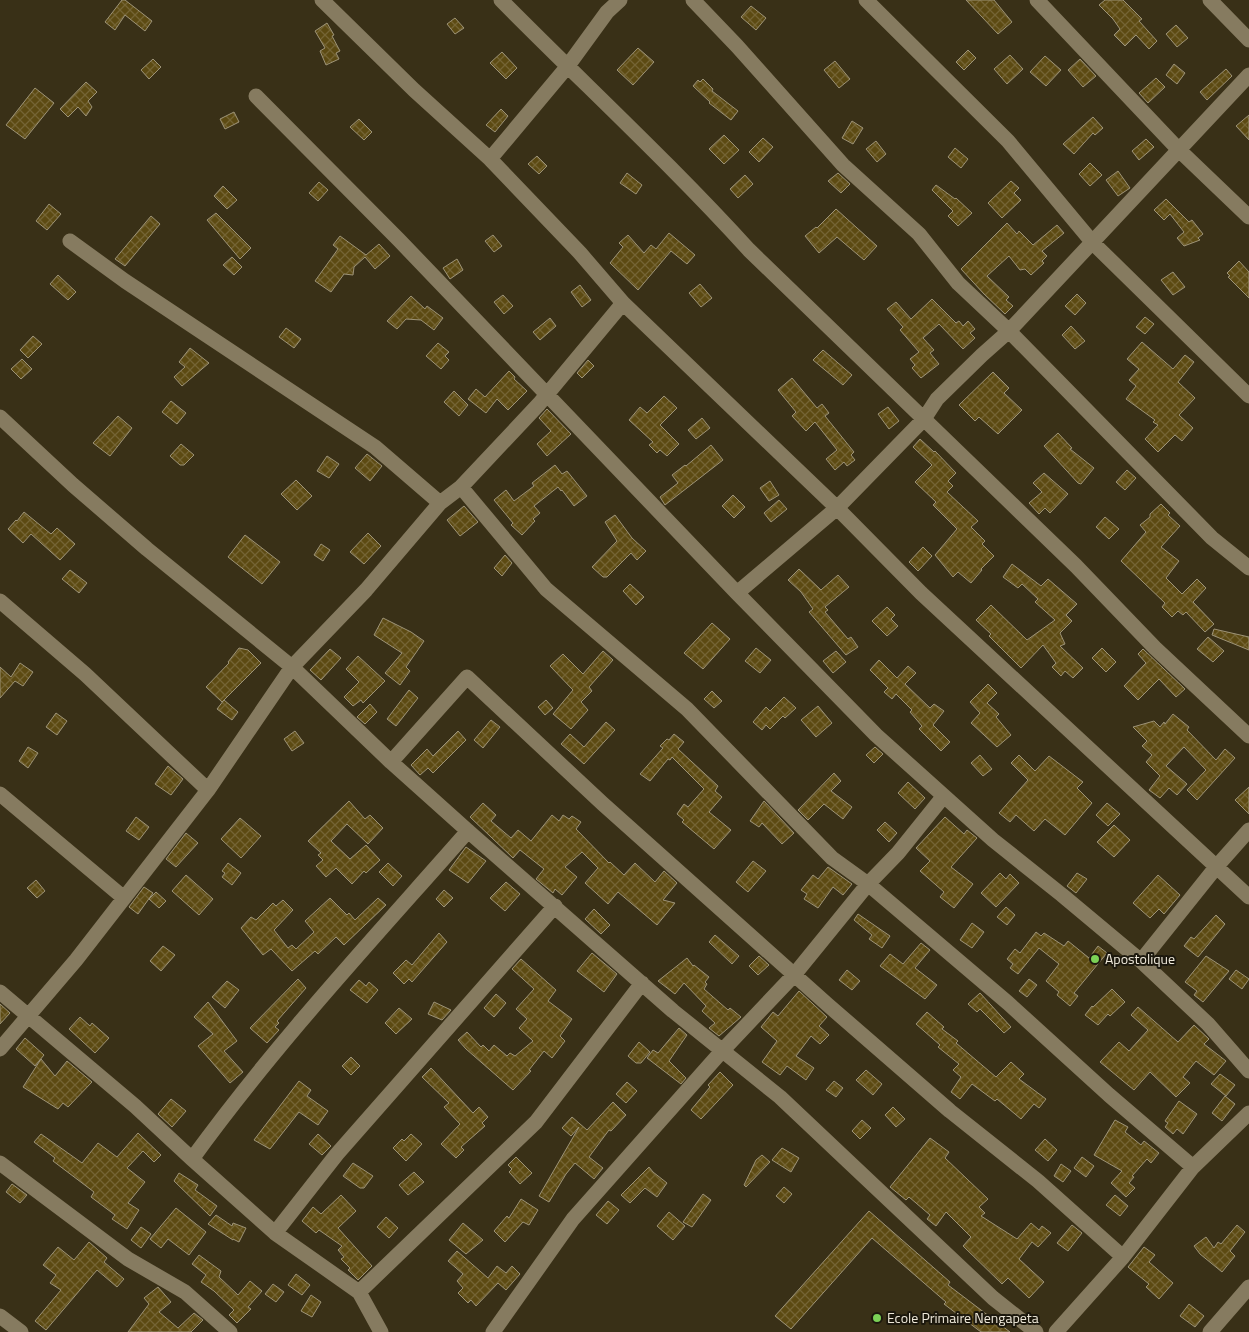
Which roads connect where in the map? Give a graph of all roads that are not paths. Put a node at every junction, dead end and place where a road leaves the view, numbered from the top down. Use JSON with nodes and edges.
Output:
{"nodes":[{"id":1,"x":322,"y":0,"type":"edge"},
{"id":2,"x":501,"y":0,"type":"edge"},
{"id":3,"x":620,"y":0,"type":"edge"},
{"id":4,"x":693,"y":0,"type":"edge"},
{"id":5,"x":866,"y":0,"type":"edge"},
{"id":6,"x":1037,"y":0,"type":"edge"},
{"id":7,"x":1210,"y":0,"type":"edge"},
{"id":8,"x":1249,"y":40,"type":"edge"},
{"id":9,"x":567,"y":67,"type":"junction"},
{"id":10,"x":1249,"y":75,"type":"edge"},
{"id":11,"x":256,"y":96,"type":"dead end"},
{"id":12,"x":1179,"y":150,"type":"junction"},
{"id":13,"x":490,"y":158,"type":"junction"},
{"id":14,"x":1249,"y":217,"type":"edge"},
{"id":15,"x":70,"y":241,"type":"dead end"},
{"id":16,"x":1093,"y":243,"type":"junction"},
{"id":17,"x":623,"y":303,"type":"junction"},
{"id":18,"x":1009,"y":332,"type":"junction"},
{"id":19,"x":548,"y":394,"type":"junction"},
{"id":20,"x":1249,"y":396,"type":"edge"},
{"id":21,"x":0,"y":417,"type":"edge"},
{"id":22,"x":924,"y":419,"type":"junction"},
{"id":23,"x":461,"y":487,"type":"junction"},
{"id":24,"x":440,"y":503,"type":"junction"},
{"id":25,"x":837,"y":508,"type":"junction"},
{"id":26,"x":1249,"y":568,"type":"edge"},
{"id":27,"x":737,"y":593,"type":"junction"},
{"id":28,"x":0,"y":600,"type":"edge"},
{"id":29,"x":292,"y":667,"type":"junction"},
{"id":30,"x":1249,"y":736,"type":"edge"},
{"id":31,"x":391,"y":762,"type":"junction"},
{"id":32,"x":208,"y":790,"type":"junction"},
{"id":33,"x":0,"y":794,"type":"edge"},
{"id":34,"x":943,"y":797,"type":"junction"},
{"id":35,"x":1249,"y":830,"type":"edge"},
{"id":36,"x":468,"y":831,"type":"junction"},
{"id":37,"x":1216,"y":866,"type":"junction"},
{"id":38,"x":868,"y":884,"type":"junction"},
{"id":39,"x":1249,"y":897,"type":"edge"},
{"id":40,"x":124,"y":898,"type":"junction"},
{"id":41,"x":554,"y":906,"type":"junction"},
{"id":42,"x":1141,"y":961,"type":"junction"},
{"id":43,"x":794,"y":975,"type":"junction"},
{"id":44,"x":642,"y":983,"type":"junction"},
{"id":45,"x":0,"y":992,"type":"edge"},
{"id":46,"x":28,"y":1017,"type":"junction"},
{"id":47,"x":0,"y":1048,"type":"edge"},
{"id":48,"x":722,"y":1051,"type":"junction"},
{"id":49,"x":1249,"y":1071,"type":"edge"},
{"id":50,"x":1249,"y":1113,"type":"edge"},
{"id":51,"x":192,"y":1159,"type":"junction"},
{"id":52,"x":0,"y":1163,"type":"edge"},
{"id":53,"x":1193,"y":1167,"type":"junction"},
{"id":54,"x":275,"y":1233,"type":"junction"},
{"id":55,"x":1123,"y":1257,"type":"junction"},
{"id":56,"x":1249,"y":1287,"type":"edge"},
{"id":57,"x":360,"y":1292,"type":"junction"},
{"id":58,"x":0,"y":1316,"type":"edge"},
{"id":59,"x":21,"y":1332,"type":"edge"},
{"id":60,"x":230,"y":1332,"type":"edge"},
{"id":61,"x":381,"y":1332,"type":"edge"},
{"id":62,"x":493,"y":1332,"type":"edge"},
{"id":63,"x":1036,"y":1332,"type":"edge"},
{"id":64,"x":1056,"y":1332,"type":"edge"},
{"id":65,"x":1210,"y":1332,"type":"edge"}],
"edges":[{"from":1,"to":13,"type":"street"},
{"from":2,"to":9,"type":"street"},
{"from":3,"to":9,"type":"street"},
{"from":4,"to":18,"type":"street"},
{"from":5,"to":16,"type":"street"},
{"from":6,"to":12,"type":"street"},
{"from":7,"to":8,"type":"street"},
{"from":9,"to":13,"type":"street"},
{"from":9,"to":22,"type":"street"},
{"from":10,"to":12,"type":"street"},
{"from":11,"to":19,"type":"street"},
{"from":12,"to":14,"type":"street"},
{"from":12,"to":16,"type":"street"},
{"from":13,"to":17,"type":"street"},
{"from":15,"to":24,"type":"street"},
{"from":16,"to":18,"type":"street"},
{"from":16,"to":20,"type":"street"},
{"from":17,"to":19,"type":"street"},
{"from":17,"to":25,"type":"street"},
{"from":18,"to":22,"type":"street"},
{"from":18,"to":26,"type":"street"},
{"from":19,"to":23,"type":"street"},
{"from":19,"to":27,"type":"street"},
{"from":21,"to":29,"type":"street"},
{"from":22,"to":25,"type":"street"},
{"from":22,"to":30,"type":"street"},
{"from":23,"to":24,"type":"street"},
{"from":23,"to":38,"type":"street"},
{"from":24,"to":29,"type":"street"},
{"from":25,"to":27,"type":"street"},
{"from":25,"to":37,"type":"street"},
{"from":27,"to":34,"type":"street"},
{"from":28,"to":32,"type":"street"},
{"from":29,"to":31,"type":"street"},
{"from":29,"to":32,"type":"street"},
{"from":31,"to":36,"type":"street"},
{"from":31,"to":43,"type":"street"},
{"from":32,"to":40,"type":"street"},
{"from":33,"to":40,"type":"street"},
{"from":34,"to":38,"type":"street"},
{"from":34,"to":42,"type":"street"},
{"from":35,"to":37,"type":"street"},
{"from":36,"to":41,"type":"street"},
{"from":36,"to":51,"type":"street"},
{"from":37,"to":39,"type":"street"},
{"from":37,"to":42,"type":"street"},
{"from":38,"to":43,"type":"street"},
{"from":38,"to":53,"type":"street"},
{"from":40,"to":46,"type":"street"},
{"from":41,"to":44,"type":"street"},
{"from":41,"to":54,"type":"street"},
{"from":42,"to":49,"type":"street"},
{"from":43,"to":48,"type":"street"},
{"from":43,"to":55,"type":"street"},
{"from":44,"to":48,"type":"street"},
{"from":44,"to":57,"type":"street"},
{"from":45,"to":46,"type":"street"},
{"from":46,"to":47,"type":"street"},
{"from":46,"to":51,"type":"street"},
{"from":48,"to":62,"type":"street"},
{"from":48,"to":63,"type":"street"},
{"from":50,"to":53,"type":"street"},
{"from":51,"to":54,"type":"street"},
{"from":52,"to":60,"type":"street"},
{"from":53,"to":55,"type":"street"},
{"from":54,"to":57,"type":"street"},
{"from":55,"to":64,"type":"street"},
{"from":56,"to":65,"type":"street"},
{"from":57,"to":61,"type":"street"},
{"from":58,"to":59,"type":"street"}]}
